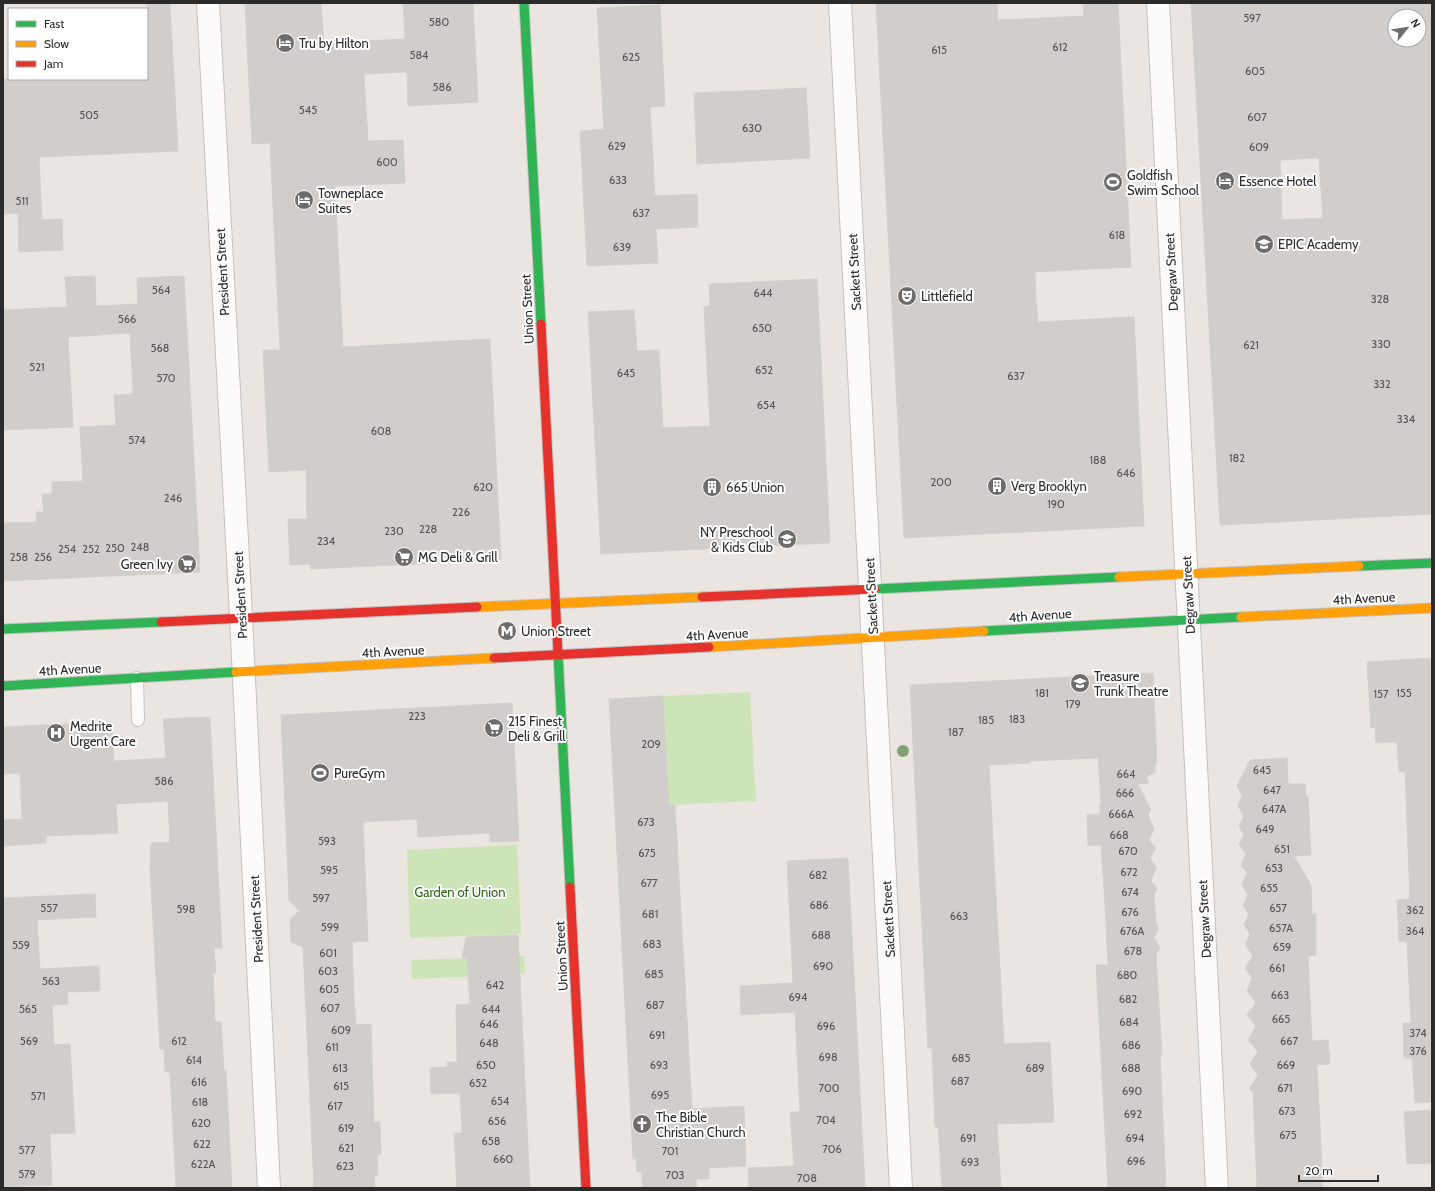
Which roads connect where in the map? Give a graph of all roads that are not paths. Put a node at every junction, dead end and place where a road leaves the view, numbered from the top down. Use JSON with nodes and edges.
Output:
{"nodes":[{"id":1,"x":208,"y":3,"type":"edge"},
{"id":2,"x":524,"y":3,"type":"edge"},
{"id":3,"x":840,"y":3,"type":"edge"},
{"id":4,"x":1158,"y":3,"type":"edge"},
{"id":5,"x":1432,"y":563,"type":"edge"},
{"id":6,"x":1186,"y":574,"type":"junction"},
{"id":7,"x":871,"y":588,"type":"junction"},
{"id":8,"x":556,"y":603,"type":"junction"},
{"id":9,"x":1432,"y":608,"type":"edge"},
{"id":10,"x":241,"y":617,"type":"junction"},
{"id":11,"x":1189,"y":619,"type":"junction"},
{"id":12,"x":3,"y":628,"type":"edge"},
{"id":13,"x":873,"y":638,"type":"junction"},
{"id":14,"x":558,"y":655,"type":"junction"},
{"id":15,"x":244,"y":672,"type":"junction"},
{"id":16,"x":137,"y":678,"type":"junction"},
{"id":17,"x":3,"y":686,"type":"edge"},
{"id":18,"x":138,"y":720,"type":"dead end"},
{"id":19,"x":269,"y":1188,"type":"edge"},
{"id":20,"x":586,"y":1188,"type":"edge"},
{"id":21,"x":901,"y":1188,"type":"edge"},
{"id":22,"x":1217,"y":1188,"type":"edge"}],
"edges":[{"from":1,"to":10,"type":"street","name":"President Street"},
{"from":2,"to":8,"type":"main road","name":"Union Street"},
{"from":3,"to":7,"type":"street","name":"Sackett Street"},
{"from":4,"to":6,"type":"street","name":"Degraw Street"},
{"from":5,"to":6,"type":"main road"},
{"from":6,"to":7,"type":"main road"},
{"from":6,"to":11,"type":"street","name":"Degraw Street"},
{"from":7,"to":8,"type":"main road"},
{"from":7,"to":13,"type":"street","name":"Sackett Street"},
{"from":8,"to":10,"type":"main road"},
{"from":8,"to":14,"type":"main road","name":"Union Street"},
{"from":9,"to":11,"type":"main road","name":"4th Avenue"},
{"from":10,"to":12,"type":"main road"},
{"from":10,"to":15,"type":"street","name":"President Street"},
{"from":11,"to":13,"type":"main road","name":"4th Avenue"},
{"from":11,"to":22,"type":"street","name":"Degraw Street"},
{"from":13,"to":14,"type":"main road","name":"4th Avenue"},
{"from":13,"to":21,"type":"street","name":"Sackett Street"},
{"from":14,"to":15,"type":"main road","name":"4th Avenue"},
{"from":14,"to":20,"type":"main road","name":"Union Street"},
{"from":15,"to":16,"type":"main road","name":"4th Avenue"},
{"from":15,"to":19,"type":"street","name":"President Street"},
{"from":16,"to":17,"type":"main road","name":"4th Avenue"},
{"from":16,"to":18,"type":"lane"}]}
